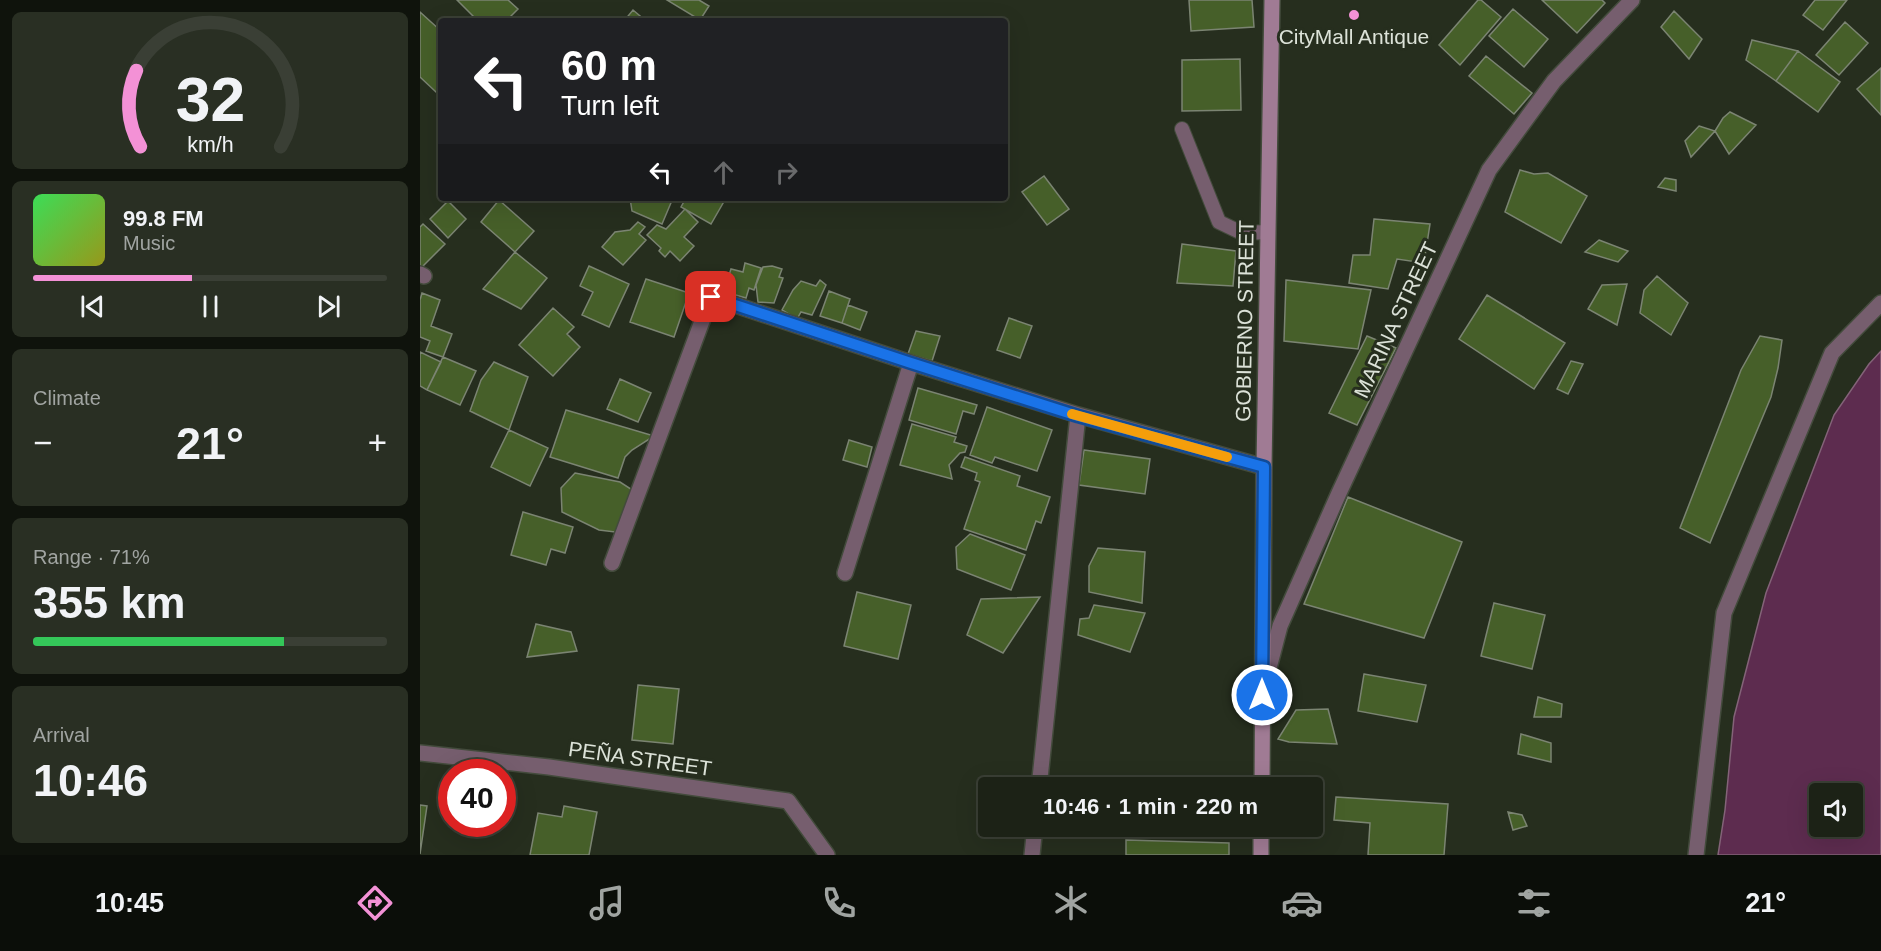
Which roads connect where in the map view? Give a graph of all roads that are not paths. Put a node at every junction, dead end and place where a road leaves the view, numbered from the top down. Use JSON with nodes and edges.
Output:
{"nodes":[{"id":1,"x":1272,"y":0,"type":"edge"},
{"id":2,"x":1632,"y":0,"type":"edge"},
{"id":3,"x":1182,"y":129,"type":"dead end"},
{"id":4,"x":1268,"y":232,"type":"junction"},
{"id":5,"x":1881,"y":303,"type":"edge"},
{"id":6,"x":911,"y":363,"type":"junction"},
{"id":7,"x":1078,"y":416,"type":"junction"},
{"id":8,"x":1264,"y":467,"type":"junction"},
{"id":9,"x":612,"y":563,"type":"dead end"},
{"id":10,"x":845,"y":573,"type":"dead end"},
{"id":11,"x":1262,"y":695,"type":"junction"},
{"id":12,"x":420,"y":753,"type":"edge"},
{"id":13,"x":1040,"y":777,"type":"edge"},
{"id":14,"x":1262,"y":777,"type":"edge"},
{"id":15,"x":1034,"y":837,"type":"edge"},
{"id":16,"x":1261,"y":837,"type":"edge"},
{"id":17,"x":827,"y":855,"type":"edge"},
{"id":18,"x":1032,"y":855,"type":"edge"},
{"id":19,"x":1261,"y":855,"type":"edge"},
{"id":20,"x":1696,"y":855,"type":"edge"}],
"edges":[{"from":1,"to":4,"type":"street","name":"GOBIERNO STREET"},
{"from":2,"to":11,"type":"street","name":"MARINA STREET"},
{"from":3,"to":4,"type":"lane"},
{"from":4,"to":8,"type":"street","name":"GOBIERNO STREET"},
{"from":5,"to":20,"type":"street"},
{"from":6,"to":7,"type":"street"},
{"from":6,"to":9,"type":"street"},
{"from":6,"to":10,"type":"street"},
{"from":7,"to":8,"type":"street"},
{"from":7,"to":13,"type":"street"},
{"from":8,"to":11,"type":"street","name":"GOBIERNO STREET"},
{"from":11,"to":14,"type":"street","name":"GOBIERNO STREET"},
{"from":12,"to":17,"type":"street","name":"PEÑA STREET"},
{"from":15,"to":18,"type":"street"},
{"from":16,"to":19,"type":"street"}]}
